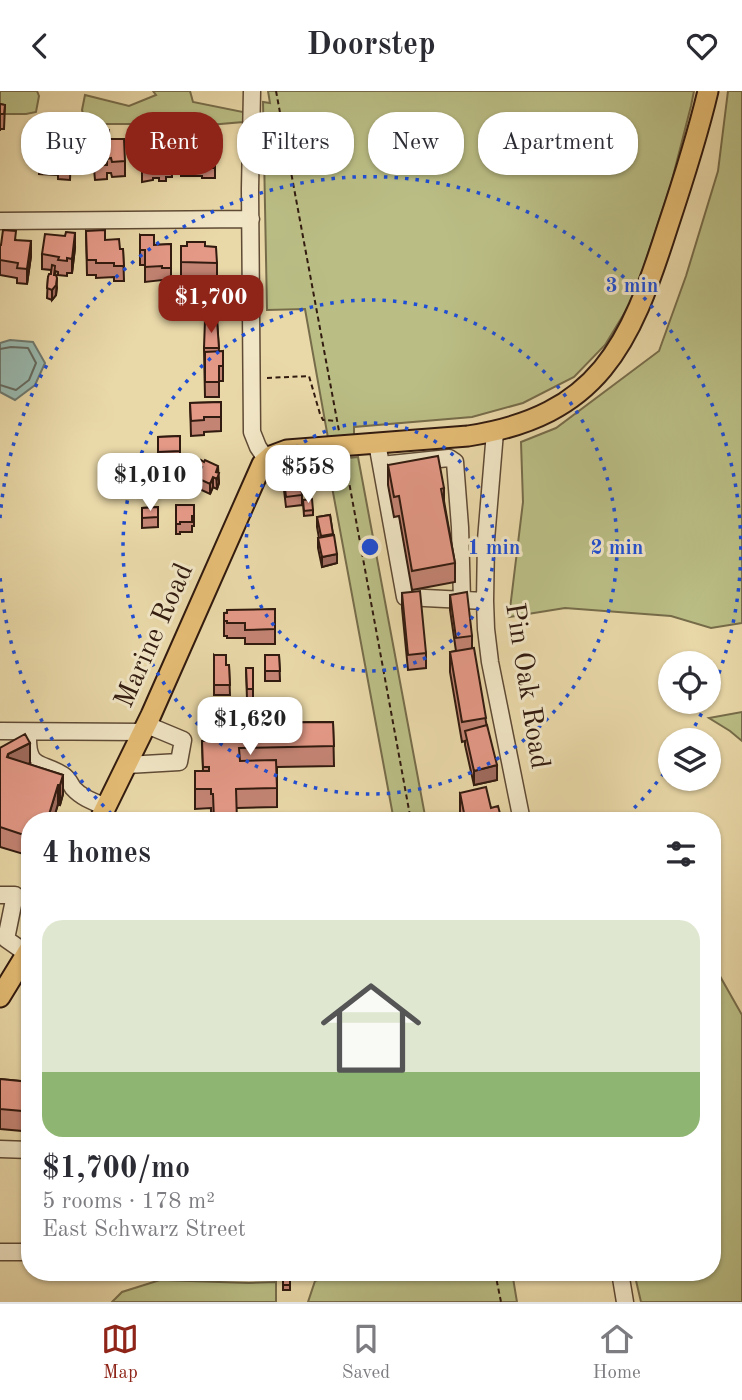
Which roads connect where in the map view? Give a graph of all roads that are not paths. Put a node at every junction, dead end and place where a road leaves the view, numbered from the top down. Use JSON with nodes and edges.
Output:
{"nodes":[{"id":1,"x":251,"y":91,"type":"edge"},
{"id":2,"x":708,"y":91,"type":"edge"},
{"id":3,"x":250,"y":219,"type":"junction"},
{"id":4,"x":0,"y":221,"type":"edge"},
{"id":5,"x":495,"y":432,"type":"junction"},
{"id":6,"x":377,"y":443,"type":"junction"},
{"id":7,"x":267,"y":460,"type":"junction"},
{"id":8,"x":381,"y":465,"type":"junction"},
{"id":9,"x":460,"y":527,"type":"junction"},
{"id":10,"x":487,"y":527,"type":"junction"},
{"id":11,"x":462,"y":600,"type":"junction"},
{"id":12,"x":485,"y":601,"type":"junction"},
{"id":13,"x":145,"y":728,"type":"junction"},
{"id":14,"x":0,"y":731,"type":"edge"},
{"id":15,"x":27,"y":732,"type":"junction"},
{"id":16,"x":127,"y":765,"type":"junction"},
{"id":17,"x":101,"y":812,"type":"edge"},
{"id":18,"x":104,"y":812,"type":"edge"},
{"id":19,"x":520,"y":812,"type":"edge"},
{"id":20,"x":0,"y":895,"type":"edge"},
{"id":21,"x":5,"y":920,"type":"edge"},
{"id":22,"x":21,"y":946,"type":"edge"},
{"id":23,"x":21,"y":962,"type":"edge"},
{"id":24,"x":0,"y":997,"type":"edge"},
{"id":25,"x":0,"y":1149,"type":"edge"},
{"id":26,"x":21,"y":1150,"type":"edge"},
{"id":27,"x":0,"y":1252,"type":"edge"},
{"id":28,"x":21,"y":1252,"type":"edge"},
{"id":29,"x":622,"y":1281,"type":"edge"},
{"id":30,"x":625,"y":1302,"type":"edge"}],
"edges":[{"from":1,"to":3,"type":"street"},
{"from":2,"to":5,"type":"main road"},
{"from":3,"to":4,"type":"street"},
{"from":3,"to":7,"type":"street"},
{"from":5,"to":6,"type":"main road"},
{"from":5,"to":10,"type":"street","name":"Pin Oak Road"},
{"from":6,"to":7,"type":"main road"},
{"from":6,"to":8,"type":"street"},
{"from":7,"to":13,"type":"main road","name":"Marine Road"},
{"from":8,"to":9,"type":"street"},
{"from":8,"to":11,"type":"street"},
{"from":9,"to":10,"type":"street"},
{"from":9,"to":11,"type":"street"},
{"from":10,"to":12,"type":"street","name":"Pin Oak Road"},
{"from":11,"to":12,"type":"street"},
{"from":12,"to":19,"type":"street","name":"Pin Oak Road"},
{"from":13,"to":15,"type":"street"},
{"from":13,"to":16,"type":"main road","name":"Marine Road"},
{"from":13,"to":16,"type":"street"},
{"from":14,"to":15,"type":"street"},
{"from":15,"to":17,"type":"street"},
{"from":16,"to":18,"type":"main road","name":"Marine Road"},
{"from":20,"to":21,"type":"street"},
{"from":21,"to":22,"type":"street"},
{"from":23,"to":24,"type":"main road"},
{"from":25,"to":26,"type":"street"},
{"from":27,"to":28,"type":"street"},
{"from":29,"to":30,"type":"street"}]}
